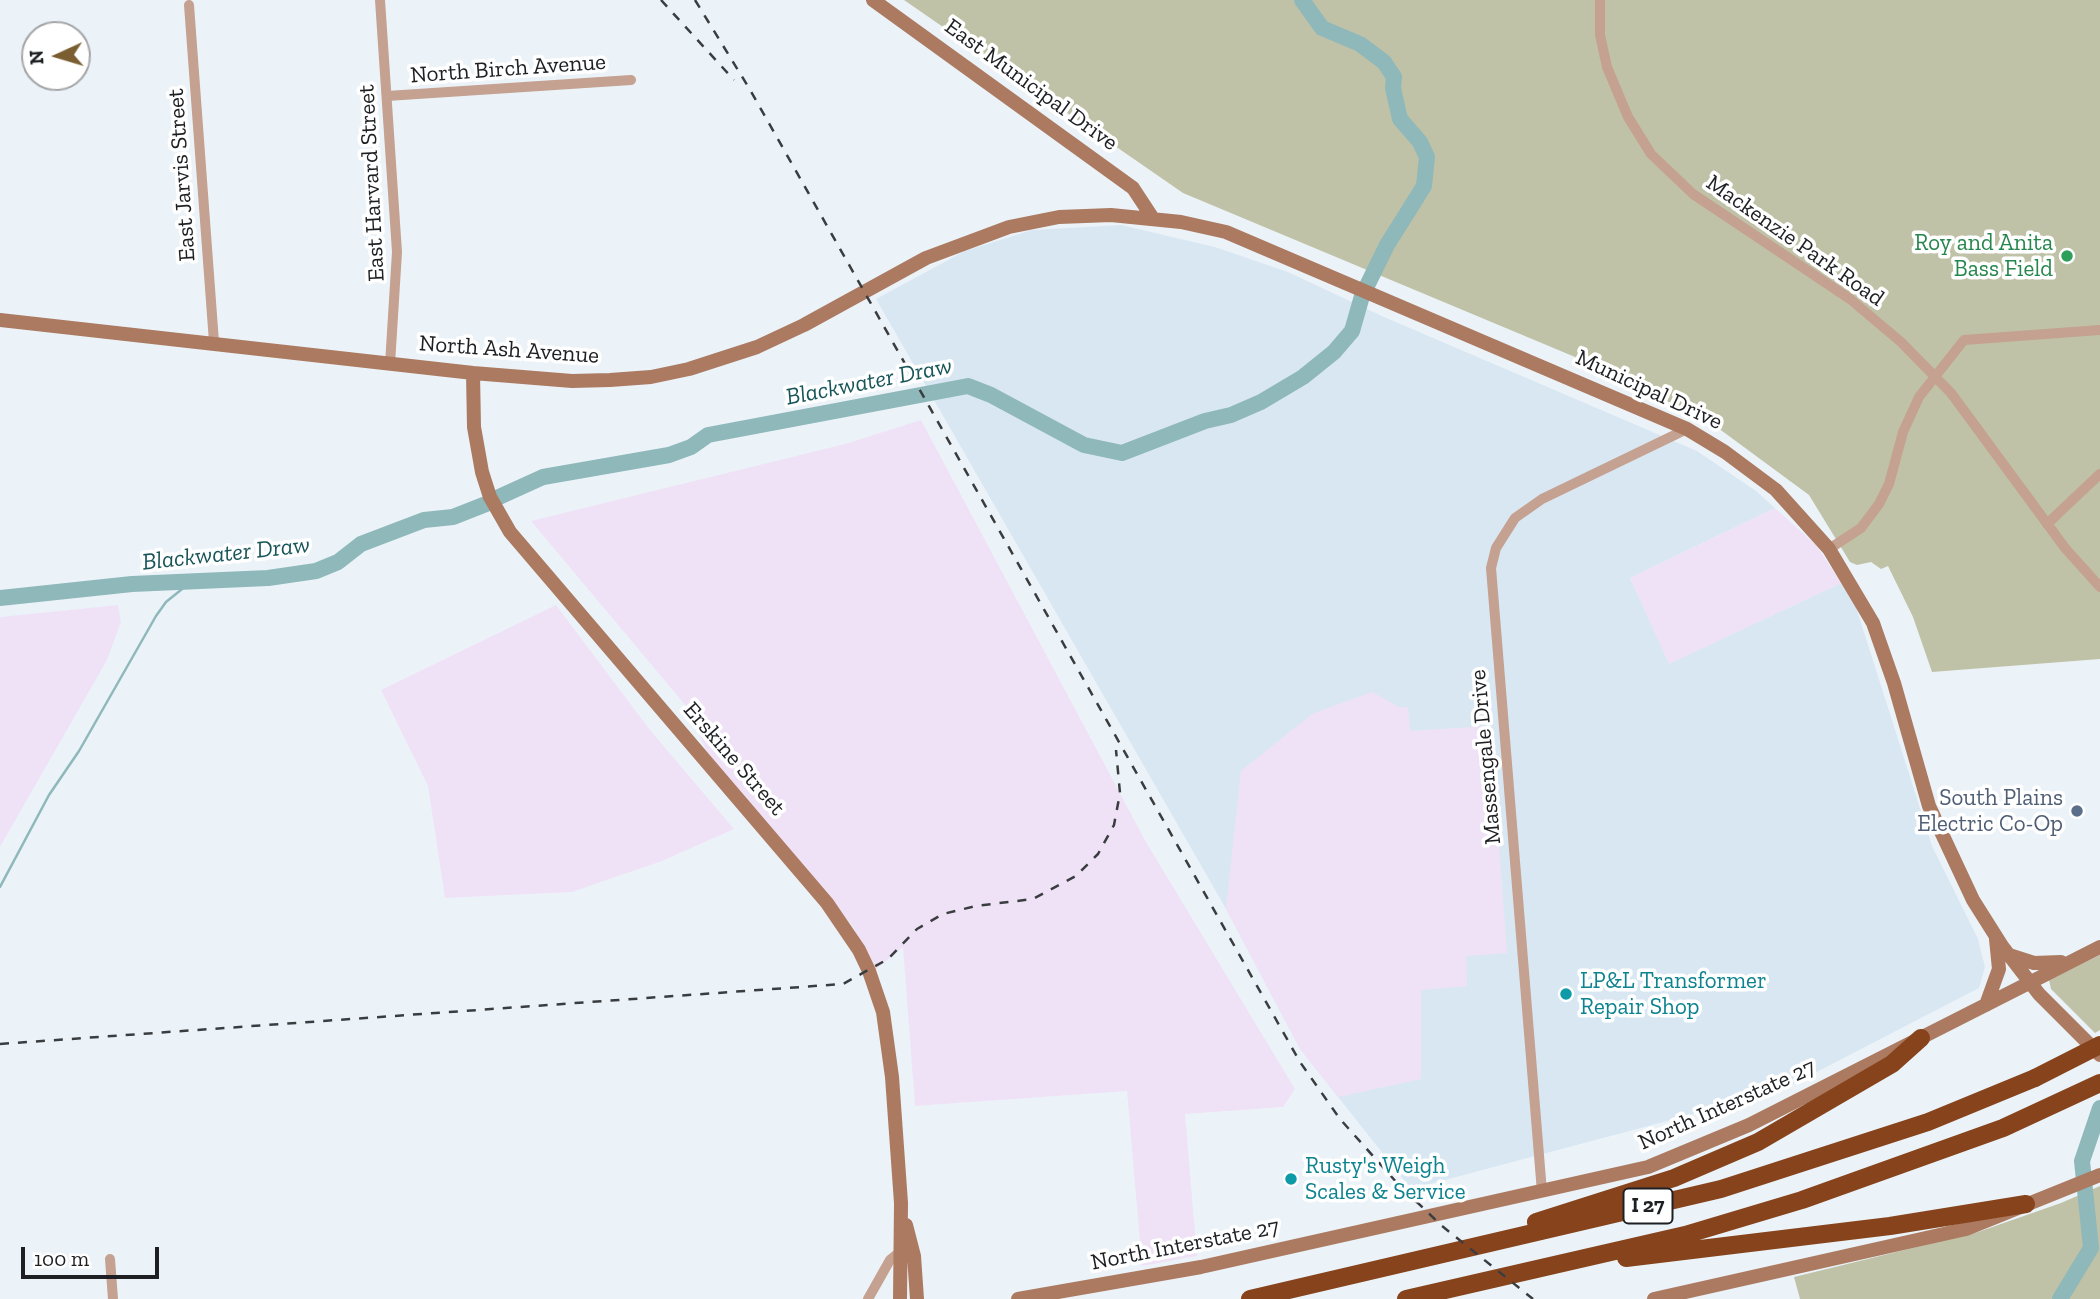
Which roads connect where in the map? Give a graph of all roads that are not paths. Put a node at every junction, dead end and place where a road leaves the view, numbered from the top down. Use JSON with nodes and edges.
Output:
{"nodes":[{"id":1,"x":380,"y":0,"type":"edge"},
{"id":2,"x":873,"y":0,"type":"edge"},
{"id":3,"x":1600,"y":0,"type":"edge"},
{"id":4,"x":189,"y":5,"type":"dead end"},
{"id":5,"x":631,"y":80,"type":"dead end"},
{"id":6,"x":387,"y":96,"type":"junction"},
{"id":7,"x":1152,"y":217,"type":"junction"},
{"id":8,"x":0,"y":320,"type":"edge"},
{"id":9,"x":2100,"y":330,"type":"edge"},
{"id":10,"x":214,"y":342,"type":"junction"},
{"id":11,"x":390,"y":364,"type":"junction"},
{"id":12,"x":473,"y":373,"type":"junction"},
{"id":13,"x":1934,"y":375,"type":"junction"},
{"id":14,"x":1687,"y":429,"type":"junction"},
{"id":15,"x":2100,"y":474,"type":"edge"},
{"id":16,"x":2047,"y":524,"type":"junction"},
{"id":17,"x":1829,"y":549,"type":"junction"},
{"id":18,"x":2100,"y":587,"type":"edge"},
{"id":19,"x":1994,"y":934,"type":"junction"},
{"id":20,"x":2100,"y":947,"type":"edge"},
{"id":21,"x":2009,"y":955,"type":"junction"},
{"id":22,"x":2072,"y":960,"type":"junction"},
{"id":23,"x":2029,"y":981,"type":"junction"},
{"id":24,"x":1986,"y":1005,"type":"junction"},
{"id":25,"x":1921,"y":1038,"type":"junction"},
{"id":26,"x":2100,"y":1045,"type":"edge"},
{"id":27,"x":2100,"y":1055,"type":"edge"},
{"id":28,"x":2100,"y":1083,"type":"edge"},
{"id":29,"x":2100,"y":1175,"type":"edge"},
{"id":30,"x":1542,"y":1192,"type":"junction"},
{"id":31,"x":2034,"y":1201,"type":"junction"},
{"id":32,"x":901,"y":1203,"type":"junction"},
{"id":33,"x":900,"y":1252,"type":"junction"},
{"id":34,"x":110,"y":1259,"type":"dead end"},
{"id":35,"x":1577,"y":1260,"type":"junction"},
{"id":36,"x":1387,"y":1268,"type":"junction"},
{"id":37,"x":113,"y":1299,"type":"edge"},
{"id":38,"x":868,"y":1299,"type":"edge"},
{"id":39,"x":900,"y":1299,"type":"edge"},
{"id":40,"x":917,"y":1299,"type":"edge"},
{"id":41,"x":1018,"y":1299,"type":"edge"},
{"id":42,"x":1250,"y":1299,"type":"edge"},
{"id":43,"x":1406,"y":1299,"type":"edge"},
{"id":44,"x":1654,"y":1299,"type":"edge"}],
"edges":[{"from":1,"to":6,"type":"street","name":"East Harvard Street"},
{"from":2,"to":7,"type":"street","name":"East Municipal Drive"},
{"from":3,"to":13,"type":"street","name":"Mackenzie Park Road"},
{"from":4,"to":10,"type":"street","name":"East Jarvis Street"},
{"from":5,"to":6,"type":"street","name":"North Birch Avenue"},
{"from":6,"to":11,"type":"street","name":"East Harvard Street"},
{"from":7,"to":12,"type":"street","name":"North Ash Avenue"},
{"from":7,"to":14,"type":"street","name":"Municipal Drive"},
{"from":8,"to":10,"type":"street","name":"North Ash Avenue"},
{"from":9,"to":13,"type":"street"},
{"from":10,"to":11,"type":"street","name":"North Ash Avenue"},
{"from":11,"to":12,"type":"street","name":"North Ash Avenue"},
{"from":12,"to":32,"type":"street","name":"Erskine Street"},
{"from":13,"to":16,"type":"street","name":"Mackenzie Park Road"},
{"from":13,"to":17,"type":"street"},
{"from":14,"to":17,"type":"street","name":"Municipal Drive"},
{"from":14,"to":30,"type":"street","name":"Massengale Drive"},
{"from":15,"to":16,"type":"street"},
{"from":16,"to":18,"type":"street","name":"Mackenzie Park Road"},
{"from":17,"to":19,"type":"street","name":"Municipal Drive"},
{"from":19,"to":21,"type":"street","name":"Municipal Drive"},
{"from":19,"to":24,"type":"street"},
{"from":20,"to":22,"type":"street","name":"North Interstate 27"},
{"from":21,"to":22,"type":"street"},
{"from":21,"to":23,"type":"street","name":"Municipal Drive"},
{"from":22,"to":23,"type":"street","name":"North Interstate 27"},
{"from":23,"to":24,"type":"street","name":"North Interstate 27"},
{"from":23,"to":27,"type":"street","name":"Municipal Drive"},
{"from":24,"to":25,"type":"street","name":"North Interstate 27"},
{"from":25,"to":30,"type":"street","name":"North Interstate 27"},
{"from":25,"to":36,"type":"highway"},
{"from":26,"to":36,"type":"highway","number":"I 27","bridge":true},
{"from":28,"to":35,"type":"highway","number":"I 27"},
{"from":29,"to":31,"type":"street"},
{"from":30,"to":41,"type":"street","name":"North Interstate 27"},
{"from":31,"to":35,"type":"highway"},
{"from":31,"to":44,"type":"street"},
{"from":32,"to":33,"type":"street","name":"Erskine Street"},
{"from":32,"to":40,"type":"street","name":"Erskine Street"},
{"from":33,"to":38,"type":"street"},
{"from":33,"to":39,"type":"street","name":"Erskine Street"},
{"from":34,"to":37,"type":"street"},
{"from":35,"to":43,"type":"highway","number":"I 27"},
{"from":36,"to":42,"type":"highway","number":"I 27"}]}
